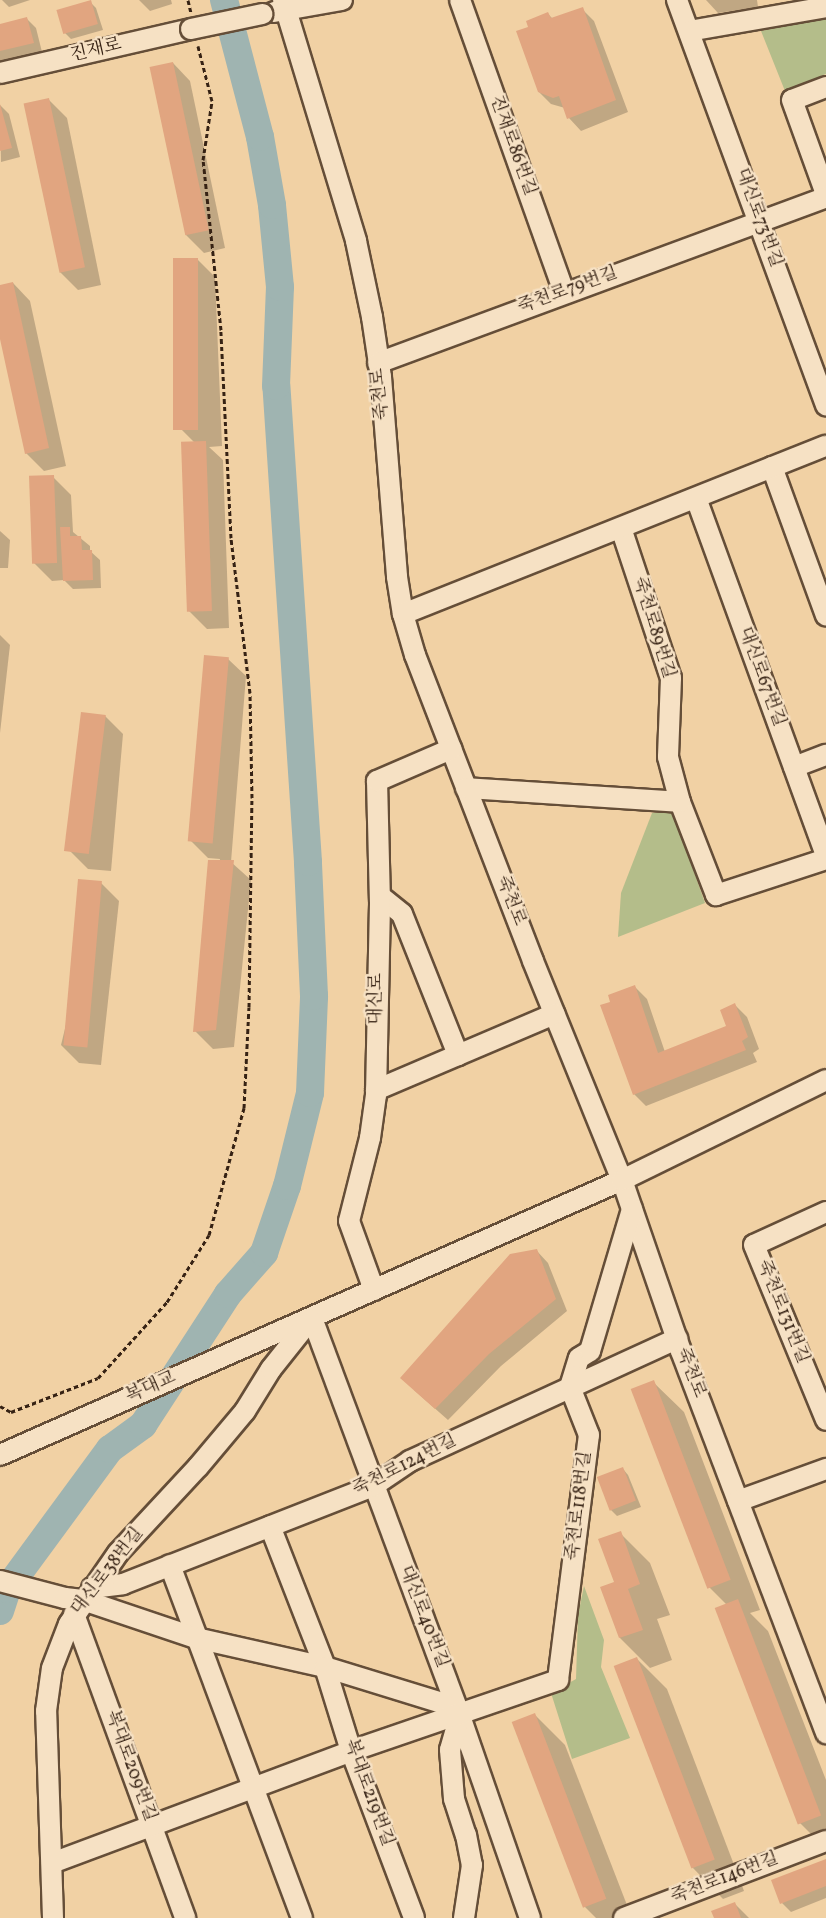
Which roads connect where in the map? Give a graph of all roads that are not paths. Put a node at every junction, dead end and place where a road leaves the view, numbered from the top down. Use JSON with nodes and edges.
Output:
{"nodes":[{"id":1,"x":342,"y":0,"type":"edge"},
{"id":2,"x":460,"y":0,"type":"edge"},
{"id":3,"x":677,"y":0,"type":"edge"},
{"id":4,"x":285,"y":5,"type":"edge"},
{"id":5,"x":826,"y":7,"type":"edge"},
{"id":6,"x":689,"y":31,"type":"junction"},
{"id":7,"x":0,"y":73,"type":"edge"},
{"id":8,"x":826,"y":87,"type":"edge"},
{"id":9,"x":826,"y":196,"type":"edge"},
{"id":10,"x":759,"y":222,"type":"junction"},
{"id":11,"x":564,"y":292,"type":"junction"},
{"id":12,"x":378,"y":363,"type":"junction"},
{"id":13,"x":826,"y":406,"type":"edge"},
{"id":14,"x":826,"y":446,"type":"edge"},
{"id":15,"x":772,"y":467,"type":"junction"},
{"id":16,"x":696,"y":498,"type":"junction"},
{"id":17,"x":621,"y":528,"type":"junction"},
{"id":18,"x":403,"y":615,"type":"junction"},
{"id":19,"x":826,"y":615,"type":"edge"},
{"id":20,"x":451,"y":749,"type":"junction"},
{"id":21,"x":826,"y":756,"type":"edge"},
{"id":22,"x":794,"y":767,"type":"junction"},
{"id":23,"x":466,"y":788,"type":"junction"},
{"id":24,"x":680,"y":802,"type":"junction"},
{"id":25,"x":826,"y":858,"type":"edge"},
{"id":26,"x":380,"y":896,"type":"junction"},
{"id":27,"x":554,"y":1014,"type":"junction"},
{"id":28,"x":458,"y":1055,"type":"junction"},
{"id":29,"x":826,"y":1080,"type":"edge"},
{"id":30,"x":376,"y":1090,"type":"junction"},
{"id":31,"x":622,"y":1180,"type":"junction"},
{"id":32,"x":632,"y":1209,"type":"junction"},
{"id":33,"x":826,"y":1212,"type":"edge"},
{"id":34,"x":374,"y":1290,"type":"junction"},
{"id":35,"x":307,"y":1319,"type":"junction"},
{"id":36,"x":677,"y":1339,"type":"junction"},
{"id":37,"x":570,"y":1388,"type":"junction"},
{"id":38,"x":826,"y":1420,"type":"edge"},
{"id":39,"x":0,"y":1455,"type":"edge"},
{"id":40,"x":826,"y":1469,"type":"edge"},
{"id":41,"x":373,"y":1486,"type":"junction"},
{"id":42,"x":738,"y":1502,"type":"junction"},
{"id":43,"x":270,"y":1526,"type":"junction"},
{"id":44,"x":170,"y":1565,"type":"junction"},
{"id":45,"x":0,"y":1581,"type":"edge"},
{"id":46,"x":78,"y":1600,"type":"junction"},
{"id":47,"x":196,"y":1638,"type":"junction"},
{"id":48,"x":325,"y":1667,"type":"junction"},
{"id":49,"x":460,"y":1715,"type":"junction"},
{"id":50,"x":826,"y":1733,"type":"edge"},
{"id":51,"x":351,"y":1751,"type":"junction"},
{"id":52,"x":252,"y":1788,"type":"junction"},
{"id":53,"x":151,"y":1826,"type":"junction"},
{"id":54,"x":826,"y":1841,"type":"edge"},
{"id":55,"x":52,"y":1863,"type":"junction"},
{"id":56,"x":53,"y":1918,"type":"edge"},
{"id":57,"x":185,"y":1918,"type":"edge"},
{"id":58,"x":302,"y":1918,"type":"edge"},
{"id":59,"x":414,"y":1918,"type":"edge"},
{"id":60,"x":464,"y":1918,"type":"edge"},
{"id":61,"x":530,"y":1918,"type":"edge"},
{"id":62,"x":624,"y":1918,"type":"edge"}],
"edges":[{"from":1,"to":4,"type":"street"},
{"from":2,"to":11,"type":"street","name":"진재로86번길"},
{"from":3,"to":6,"type":"street","name":"대신로73번길"},
{"from":4,"to":7,"type":"street","name":"진재로","bridge":true},
{"from":4,"to":12,"type":"street","name":"죽천로"},
{"from":5,"to":6,"type":"street"},
{"from":6,"to":10,"type":"street","name":"대신로73번길"},
{"from":8,"to":9,"type":"street"},
{"from":9,"to":10,"type":"street","name":"죽천로79번길"},
{"from":10,"to":11,"type":"street","name":"죽천로79번길"},
{"from":10,"to":13,"type":"street","name":"대신로73번길"},
{"from":11,"to":12,"type":"street","name":"죽천로79번길"},
{"from":12,"to":18,"type":"street","name":"죽천로"},
{"from":14,"to":15,"type":"street"},
{"from":15,"to":16,"type":"street"},
{"from":15,"to":19,"type":"street"},
{"from":16,"to":17,"type":"street"},
{"from":16,"to":22,"type":"street","name":"대신로67번길"},
{"from":17,"to":18,"type":"street"},
{"from":17,"to":24,"type":"street","name":"죽천로89번길"},
{"from":18,"to":20,"type":"street","name":"죽천로"},
{"from":20,"to":23,"type":"street","name":"죽천로"},
{"from":20,"to":26,"type":"street","name":"대신로"},
{"from":21,"to":22,"type":"street"},
{"from":22,"to":25,"type":"street","name":"대신로67번길"},
{"from":23,"to":24,"type":"street"},
{"from":23,"to":27,"type":"street","name":"죽천로"},
{"from":24,"to":25,"type":"street","name":"대신로67번길"},
{"from":26,"to":28,"type":"street"},
{"from":26,"to":30,"type":"street","name":"대신로"},
{"from":27,"to":28,"type":"street"},
{"from":27,"to":31,"type":"street","name":"죽천로"},
{"from":28,"to":30,"type":"street"},
{"from":29,"to":31,"type":"street"},
{"from":30,"to":34,"type":"street","name":"대신로"},
{"from":31,"to":32,"type":"street","name":"죽천로"},
{"from":31,"to":34,"type":"street"},
{"from":32,"to":36,"type":"street","name":"죽천로"},
{"from":32,"to":37,"type":"street"},
{"from":33,"to":38,"type":"street","name":"죽천로131번길"},
{"from":34,"to":35,"type":"street"},
{"from":35,"to":39,"type":"street","name":"복대교"},
{"from":35,"to":41,"type":"street","name":"대신로40번길"},
{"from":35,"to":46,"type":"street","name":"대신로38번길"},
{"from":36,"to":37,"type":"street","name":"죽천로124번길"},
{"from":36,"to":42,"type":"street","name":"죽천로"},
{"from":37,"to":41,"type":"street","name":"죽천로124번길"},
{"from":37,"to":49,"type":"street","name":"죽천로118번길"},
{"from":40,"to":42,"type":"street"},
{"from":41,"to":43,"type":"street","name":"죽천로124번길"},
{"from":41,"to":49,"type":"street","name":"대신로40번길"},
{"from":42,"to":50,"type":"street","name":"죽천로"},
{"from":43,"to":44,"type":"street","name":"죽천로124번길"},
{"from":43,"to":48,"type":"street","name":"복대로219번길"},
{"from":44,"to":46,"type":"street","name":"죽천로124번길"},
{"from":44,"to":47,"type":"street"},
{"from":45,"to":46,"type":"street"},
{"from":46,"to":47,"type":"street"},
{"from":46,"to":53,"type":"street","name":"복대로209번길"},
{"from":46,"to":55,"type":"street","name":"대신로38번길"},
{"from":47,"to":48,"type":"street"},
{"from":47,"to":52,"type":"street"},
{"from":48,"to":49,"type":"street"},
{"from":48,"to":51,"type":"street","name":"복대로219번길"},
{"from":49,"to":51,"type":"street","name":"죽천로118번길"},
{"from":49,"to":60,"type":"street"},
{"from":49,"to":61,"type":"street","name":"대신로40번길"},
{"from":51,"to":52,"type":"street","name":"죽천로118번길"},
{"from":51,"to":59,"type":"street","name":"복대로219번길"},
{"from":52,"to":53,"type":"street","name":"죽천로118번길"},
{"from":52,"to":58,"type":"street"},
{"from":53,"to":55,"type":"street","name":"죽천로118번길"},
{"from":53,"to":57,"type":"street","name":"복대로209번길"},
{"from":54,"to":62,"type":"street","name":"죽천로146번길"},
{"from":55,"to":56,"type":"street","name":"대신로38번길"}]}
